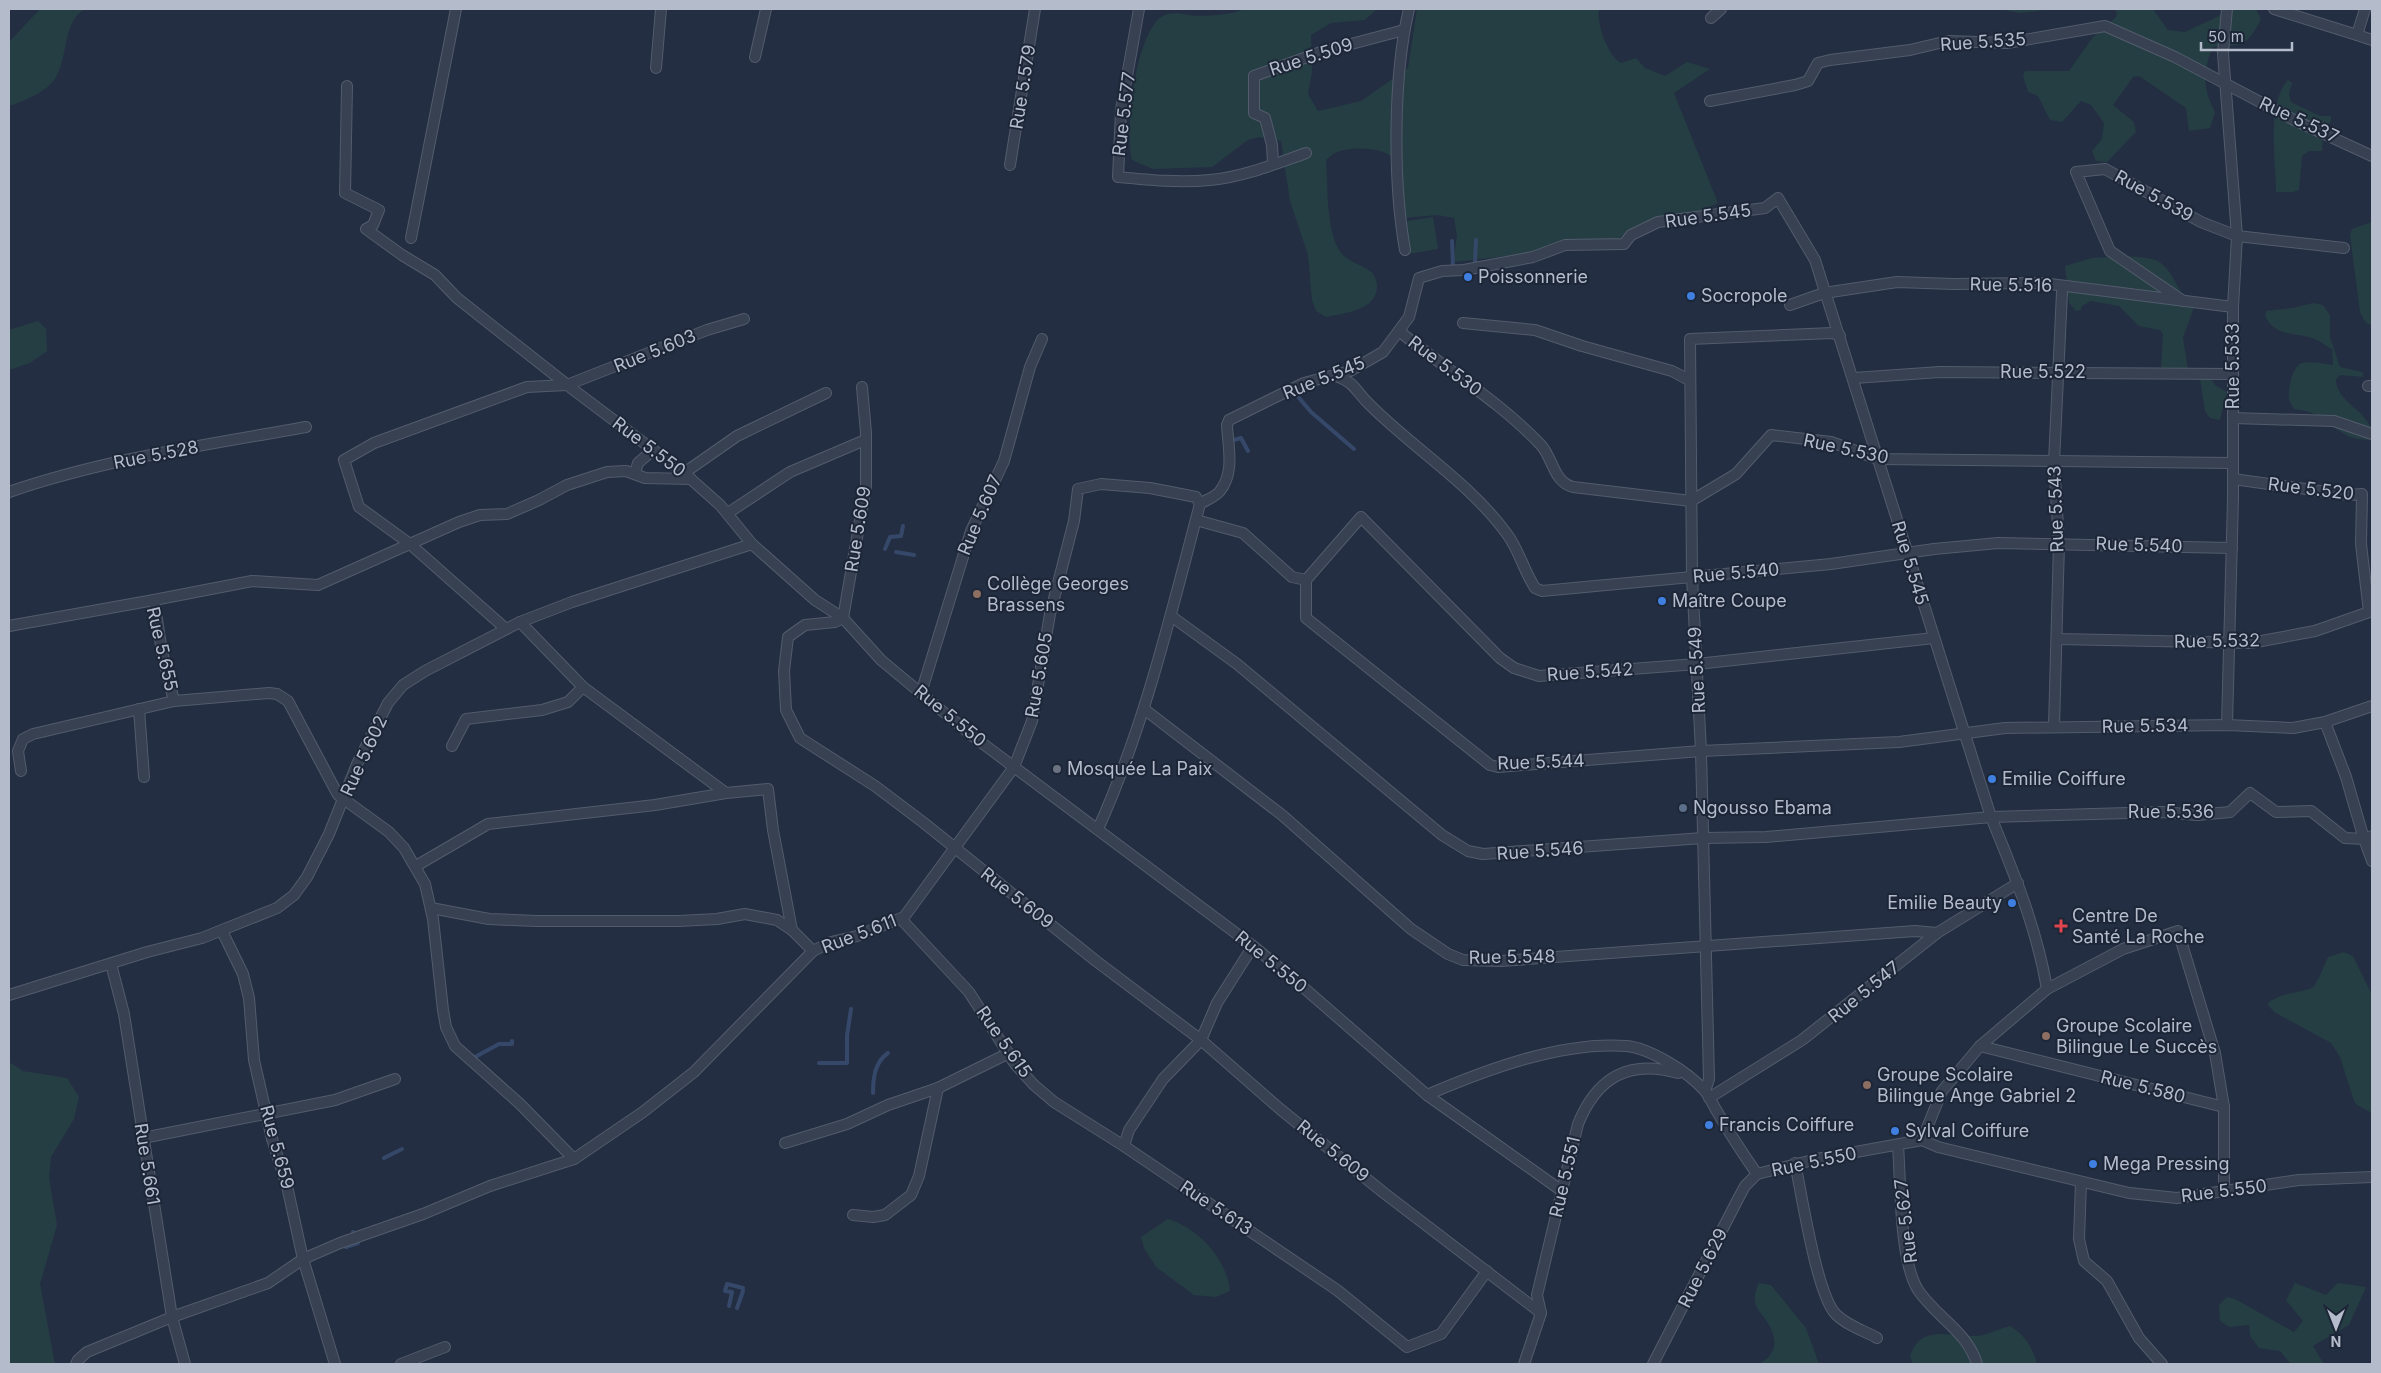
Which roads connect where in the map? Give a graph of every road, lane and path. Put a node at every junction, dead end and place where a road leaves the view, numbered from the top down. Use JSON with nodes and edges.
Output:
{"nodes":[{"id":1,"x":456,"y":9,"type":"edge"},
{"id":2,"x":661,"y":9,"type":"edge"},
{"id":3,"x":766,"y":9,"type":"edge"},
{"id":4,"x":1035,"y":9,"type":"edge"},
{"id":5,"x":1139,"y":9,"type":"edge"},
{"id":6,"x":1409,"y":9,"type":"edge"},
{"id":7,"x":1721,"y":9,"type":"edge"},
{"id":8,"x":2227,"y":9,"type":"edge"},
{"id":9,"x":2274,"y":9,"type":"edge"},
{"id":10,"x":2365,"y":9,"type":"edge"},
{"id":11,"x":1711,"y":18,"type":"dead end"},
{"id":12,"x":1404,"y":30,"type":"junction"},
{"id":13,"x":2357,"y":35,"type":"junction"},
{"id":14,"x":2372,"y":40,"type":"edge"},
{"id":15,"x":755,"y":57,"type":"dead end"},
{"id":16,"x":656,"y":68,"type":"dead end"},
{"id":17,"x":2226,"y":85,"type":"junction"},
{"id":18,"x":347,"y":86,"type":"dead end"},
{"id":19,"x":1710,"y":101,"type":"dead end"},
{"id":20,"x":1306,"y":153,"type":"dead end"},
{"id":21,"x":2372,"y":156,"type":"edge"},
{"id":22,"x":1273,"y":164,"type":"junction"},
{"id":23,"x":1010,"y":165,"type":"dead end"},
{"id":24,"x":2237,"y":236,"type":"junction"},
{"id":25,"x":411,"y":238,"type":"dead end"},
{"id":26,"x":2344,"y":248,"type":"dead end"},
{"id":27,"x":1405,"y":250,"type":"dead end"},
{"id":28,"x":2062,"y":292,"type":"dead end"},
{"id":29,"x":1824,"y":293,"type":"junction"},
{"id":30,"x":2183,"y":300,"type":"junction"},
{"id":31,"x":1790,"y":305,"type":"dead end"},
{"id":32,"x":2232,"y":307,"type":"junction"},
{"id":33,"x":744,"y":319,"type":"dead end"},
{"id":34,"x":1462,"y":323,"type":"dead end"},
{"id":35,"x":1399,"y":331,"type":"junction"},
{"id":36,"x":1840,"y":336,"type":"junction"},
{"id":37,"x":1042,"y":339,"type":"dead end"},
{"id":38,"x":2057,"y":371,"type":"junction"},
{"id":39,"x":2233,"y":374,"type":"junction"},
{"id":40,"x":1336,"y":376,"type":"junction"},
{"id":41,"x":1854,"y":378,"type":"junction"},
{"id":42,"x":1689,"y":380,"type":"junction"},
{"id":43,"x":567,"y":385,"type":"junction"},
{"id":44,"x":862,"y":387,"type":"dead end"},
{"id":45,"x":826,"y":393,"type":"dead end"},
{"id":46,"x":2233,"y":418,"type":"junction"},
{"id":47,"x":306,"y":427,"type":"dead end"},
{"id":48,"x":2372,"y":434,"type":"edge"},
{"id":49,"x":865,"y":440,"type":"junction"},
{"id":50,"x":653,"y":450,"type":"junction"},
{"id":51,"x":1878,"y":459,"type":"junction"},
{"id":52,"x":2054,"y":462,"type":"junction"},
{"id":53,"x":2232,"y":463,"type":"junction"},
{"id":54,"x":635,"y":473,"type":"junction"},
{"id":55,"x":688,"y":476,"type":"junction"},
{"id":56,"x":2233,"y":479,"type":"junction"},
{"id":57,"x":9,"y":492,"type":"edge"},
{"id":58,"x":1691,"y":501,"type":"junction"},
{"id":59,"x":1200,"y":504,"type":"junction"},
{"id":60,"x":728,"y":513,"type":"junction"},
{"id":61,"x":1196,"y":520,"type":"junction"},
{"id":62,"x":2059,"y":543,"type":"junction"},
{"id":63,"x":410,"y":544,"type":"junction"},
{"id":64,"x":752,"y":544,"type":"junction"},
{"id":65,"x":2232,"y":548,"type":"junction"},
{"id":66,"x":1907,"y":554,"type":"junction"},
{"id":67,"x":1692,"y":577,"type":"junction"},
{"id":68,"x":1306,"y":580,"type":"junction"},
{"id":69,"x":154,"y":600,"type":"junction"},
{"id":70,"x":2371,"y":612,"type":"edge"},
{"id":71,"x":1170,"y":616,"type":"junction"},
{"id":72,"x":842,"y":618,"type":"junction"},
{"id":73,"x":520,"y":622,"type":"junction"},
{"id":74,"x":9,"y":626,"type":"edge"},
{"id":75,"x":506,"y":629,"type":"junction"},
{"id":76,"x":1934,"y":638,"type":"junction"},
{"id":77,"x":2057,"y":639,"type":"junction"},
{"id":78,"x":2230,"y":644,"type":"junction"},
{"id":79,"x":1697,"y":664,"type":"junction"},
{"id":80,"x":583,"y":687,"type":"junction"},
{"id":81,"x":921,"y":693,"type":"junction"},
{"id":82,"x":174,"y":701,"type":"junction"},
{"id":83,"x":2372,"y":706,"type":"edge"},
{"id":84,"x":139,"y":709,"type":"junction"},
{"id":85,"x":1144,"y":709,"type":"junction"},
{"id":86,"x":2325,"y":722,"type":"junction"},
{"id":87,"x":2227,"y":725,"type":"junction"},
{"id":88,"x":2054,"y":727,"type":"junction"},
{"id":89,"x":1964,"y":732,"type":"junction"},
{"id":90,"x":452,"y":746,"type":"dead end"},
{"id":91,"x":1701,"y":751,"type":"junction"},
{"id":92,"x":1014,"y":767,"type":"junction"},
{"id":93,"x":21,"y":771,"type":"dead end"},
{"id":94,"x":144,"y":777,"type":"dead end"},
{"id":95,"x":726,"y":793,"type":"junction"},
{"id":96,"x":343,"y":801,"type":"junction"},
{"id":97,"x":1991,"y":817,"type":"junction"},
{"id":98,"x":1098,"y":828,"type":"junction"},
{"id":99,"x":1703,"y":838,"type":"junction"},
{"id":100,"x":2368,"y":838,"type":"edge"},
{"id":101,"x":955,"y":850,"type":"junction"},
{"id":102,"x":2372,"y":862,"type":"edge"},
{"id":103,"x":416,"y":866,"type":"junction"},
{"id":104,"x":2018,"y":883,"type":"junction"},
{"id":105,"x":431,"y":908,"type":"junction"},
{"id":106,"x":901,"y":919,"type":"junction"},
{"id":107,"x":792,"y":930,"type":"junction"},
{"id":108,"x":222,"y":931,"type":"junction"},
{"id":109,"x":1936,"y":932,"type":"junction"},
{"id":110,"x":1252,"y":946,"type":"junction"},
{"id":111,"x":1704,"y":947,"type":"junction"},
{"id":112,"x":813,"y":951,"type":"junction"},
{"id":113,"x":111,"y":964,"type":"junction"},
{"id":114,"x":2047,"y":989,"type":"junction"},
{"id":115,"x":9,"y":995,"type":"edge"},
{"id":116,"x":1200,"y":1040,"type":"junction"},
{"id":117,"x":1980,"y":1046,"type":"junction"},
{"id":118,"x":1009,"y":1053,"type":"junction"},
{"id":119,"x":1688,"y":1077,"type":"junction"},
{"id":120,"x":395,"y":1080,"type":"dead end"},
{"id":121,"x":938,"y":1088,"type":"junction"},
{"id":122,"x":1707,"y":1094,"type":"junction"},
{"id":123,"x":1427,"y":1095,"type":"junction"},
{"id":124,"x":2224,"y":1107,"type":"junction"},
{"id":125,"x":268,"y":1114,"type":"junction"},
{"id":126,"x":143,"y":1138,"type":"junction"},
{"id":127,"x":1922,"y":1140,"type":"junction"},
{"id":128,"x":785,"y":1143,"type":"dead end"},
{"id":129,"x":1124,"y":1146,"type":"junction"},
{"id":130,"x":1898,"y":1146,"type":"junction"},
{"id":131,"x":574,"y":1159,"type":"junction"},
{"id":132,"x":1795,"y":1163,"type":"junction"},
{"id":133,"x":1757,"y":1174,"type":"junction"},
{"id":134,"x":2372,"y":1177,"type":"edge"},
{"id":135,"x":2081,"y":1182,"type":"junction"},
{"id":136,"x":1562,"y":1191,"type":"junction"},
{"id":137,"x":2224,"y":1191,"type":"junction"},
{"id":138,"x":853,"y":1215,"type":"dead end"},
{"id":139,"x":302,"y":1259,"type":"junction"},
{"id":140,"x":1487,"y":1271,"type":"junction"},
{"id":141,"x":1541,"y":1312,"type":"junction"},
{"id":142,"x":172,"y":1317,"type":"junction"},
{"id":143,"x":1877,"y":1338,"type":"dead end"},
{"id":144,"x":445,"y":1347,"type":"dead end"},
{"id":145,"x":76,"y":1364,"type":"edge"},
{"id":146,"x":184,"y":1364,"type":"edge"},
{"id":147,"x":335,"y":1364,"type":"edge"},
{"id":148,"x":401,"y":1364,"type":"edge"},
{"id":149,"x":1524,"y":1364,"type":"edge"},
{"id":150,"x":1653,"y":1364,"type":"edge"},
{"id":151,"x":1977,"y":1364,"type":"edge"},
{"id":152,"x":2162,"y":1364,"type":"edge"}],
"edges":[{"from":1,"to":25,"type":"street"},
{"from":2,"to":16,"type":"street"},
{"from":3,"to":15,"type":"street"},
{"from":4,"to":23,"type":"street","name":"Rue 5.579"},
{"from":5,"to":22,"type":"street","name":"Rue 5.577"},
{"from":6,"to":12,"type":"street"},
{"from":7,"to":11,"type":"street"},
{"from":8,"to":17,"type":"street","name":"Rue 5.533"},
{"from":9,"to":13,"type":"street"},
{"from":10,"to":13,"type":"street"},
{"from":12,"to":22,"type":"street","name":"Rue 5.509"},
{"from":12,"to":27,"type":"street"},
{"from":13,"to":14,"type":"street"},
{"from":17,"to":19,"type":"street","name":"Rue 5.535"},
{"from":17,"to":21,"type":"street","name":"Rue 5.537"},
{"from":17,"to":24,"type":"street","name":"Rue 5.533"},
{"from":18,"to":43,"type":"street","name":"Rue 5.550"},
{"from":20,"to":22,"type":"street","name":"Rue 5.577"},
{"from":24,"to":26,"type":"street","name":"Rue 5.539"},
{"from":24,"to":30,"type":"street","name":"Rue 5.539"},
{"from":24,"to":32,"type":"street","name":"Rue 5.533"},
{"from":28,"to":38,"type":"street","name":"Rue 5.543"},
{"from":29,"to":30,"type":"street","name":"Rue 5.516"},
{"from":29,"to":31,"type":"street","name":"Rue 5.516"},
{"from":29,"to":35,"type":"street","name":"Rue 5.545"},
{"from":29,"to":36,"type":"street","name":"Rue 5.545"},
{"from":30,"to":32,"type":"street","name":"Rue 5.516"},
{"from":32,"to":39,"type":"street","name":"Rue 5.533"},
{"from":33,"to":43,"type":"street","name":"Rue 5.603"},
{"from":34,"to":42,"type":"street"},
{"from":35,"to":40,"type":"street","name":"Rue 5.545"},
{"from":35,"to":58,"type":"street","name":"Rue 5.530"},
{"from":36,"to":41,"type":"street","name":"Rue 5.545"},
{"from":36,"to":42,"type":"street","name":"Rue 5.549"},
{"from":37,"to":81,"type":"street","name":"Rue 5.607"},
{"from":38,"to":39,"type":"street","name":"Rue 5.522"},
{"from":38,"to":41,"type":"street","name":"Rue 5.522"},
{"from":38,"to":52,"type":"street","name":"Rue 5.543"},
{"from":39,"to":46,"type":"street","name":"Rue 5.533"},
{"from":40,"to":59,"type":"street","name":"Rue 5.545"},
{"from":40,"to":67,"type":"street","name":"Rue 5.540"},
{"from":41,"to":51,"type":"street","name":"Rue 5.545"},
{"from":42,"to":58,"type":"street","name":"Rue 5.549"},
{"from":43,"to":50,"type":"street","name":"Rue 5.550"},
{"from":43,"to":63,"type":"street","name":"Rue 5.603"},
{"from":44,"to":49,"type":"street","name":"Rue 5.609"},
{"from":45,"to":55,"type":"street"},
{"from":46,"to":48,"type":"street"},
{"from":46,"to":53,"type":"street","name":"Rue 5.533"},
{"from":47,"to":57,"type":"street","name":"Rue 5.528"},
{"from":49,"to":60,"type":"street"},
{"from":49,"to":72,"type":"street","name":"Rue 5.609"},
{"from":50,"to":54,"type":"street"},
{"from":50,"to":55,"type":"street","name":"Rue 5.550"},
{"from":51,"to":52,"type":"street","name":"Rue 5.530"},
{"from":51,"to":58,"type":"street","name":"Rue 5.530"},
{"from":51,"to":66,"type":"street","name":"Rue 5.545"},
{"from":52,"to":53,"type":"street","name":"Rue 5.530"},
{"from":52,"to":62,"type":"street","name":"Rue 5.543"},
{"from":53,"to":56,"type":"street","name":"Rue 5.533"},
{"from":54,"to":55,"type":"street"},
{"from":54,"to":63,"type":"street"},
{"from":55,"to":60,"type":"street","name":"Rue 5.550"},
{"from":56,"to":65,"type":"street","name":"Rue 5.533"},
{"from":56,"to":70,"type":"street","name":"Rue 5.520"},
{"from":58,"to":67,"type":"street","name":"Rue 5.549"},
{"from":59,"to":61,"type":"street"},
{"from":59,"to":92,"type":"street","name":"Rue 5.605"},
{"from":60,"to":64,"type":"street","name":"Rue 5.550"},
{"from":61,"to":68,"type":"street"},
{"from":61,"to":71,"type":"street"},
{"from":62,"to":65,"type":"street","name":"Rue 5.540"},
{"from":62,"to":66,"type":"street","name":"Rue 5.540"},
{"from":62,"to":77,"type":"street","name":"Rue 5.543"},
{"from":63,"to":69,"type":"street"},
{"from":63,"to":75,"type":"street"},
{"from":64,"to":72,"type":"street","name":"Rue 5.550"},
{"from":64,"to":73,"type":"street","name":"Rue 5.602"},
{"from":65,"to":78,"type":"street","name":"Rue 5.533"},
{"from":66,"to":67,"type":"street","name":"Rue 5.540"},
{"from":66,"to":76,"type":"street","name":"Rue 5.545"},
{"from":67,"to":79,"type":"street","name":"Rue 5.549"},
{"from":68,"to":79,"type":"street","name":"Rue 5.542"},
{"from":68,"to":91,"type":"street","name":"Rue 5.544"},
{"from":69,"to":74,"type":"street","name":"Rue 5.655"},
{"from":69,"to":82,"type":"street","name":"Rue 5.655"},
{"from":70,"to":78,"type":"street","name":"Rue 5.532"},
{"from":71,"to":85,"type":"street"},
{"from":71,"to":99,"type":"street","name":"Rue 5.546"},
{"from":72,"to":81,"type":"street","name":"Rue 5.550"},
{"from":72,"to":101,"type":"street","name":"Rue 5.609"},
{"from":73,"to":75,"type":"street","name":"Rue 5.602"},
{"from":73,"to":80,"type":"street"},
{"from":75,"to":96,"type":"street","name":"Rue 5.602"},
{"from":76,"to":79,"type":"street","name":"Rue 5.542"},
{"from":76,"to":89,"type":"street","name":"Rue 5.545"},
{"from":77,"to":78,"type":"street","name":"Rue 5.532"},
{"from":77,"to":88,"type":"street","name":"Rue 5.543"},
{"from":78,"to":87,"type":"street","name":"Rue 5.533"},
{"from":79,"to":91,"type":"street","name":"Rue 5.549"},
{"from":80,"to":90,"type":"street"},
{"from":80,"to":95,"type":"street"},
{"from":81,"to":92,"type":"street","name":"Rue 5.550"},
{"from":82,"to":84,"type":"street"},
{"from":82,"to":96,"type":"street","name":"Rue 5.655"},
{"from":83,"to":86,"type":"street","name":"Rue 5.534"},
{"from":84,"to":93,"type":"street"},
{"from":84,"to":94,"type":"street"},
{"from":85,"to":98,"type":"street"},
{"from":85,"to":111,"type":"street","name":"Rue 5.548"},
{"from":86,"to":87,"type":"street","name":"Rue 5.534"},
{"from":86,"to":100,"type":"street"},
{"from":87,"to":88,"type":"street","name":"Rue 5.534"},
{"from":88,"to":89,"type":"street","name":"Rue 5.534"},
{"from":89,"to":91,"type":"street","name":"Rue 5.544"},
{"from":89,"to":97,"type":"street","name":"Rue 5.545"},
{"from":91,"to":99,"type":"street","name":"Rue 5.549"},
{"from":92,"to":98,"type":"street","name":"Rue 5.550"},
{"from":92,"to":101,"type":"street","name":"Rue 5.605"},
{"from":95,"to":103,"type":"street"},
{"from":95,"to":107,"type":"street"},
{"from":96,"to":103,"type":"street"},
{"from":96,"to":108,"type":"street","name":"Rue 5.602"},
{"from":97,"to":99,"type":"street","name":"Rue 5.546"},
{"from":97,"to":100,"type":"street","name":"Rue 5.536"},
{"from":97,"to":104,"type":"street","name":"Rue 5.545"},
{"from":98,"to":110,"type":"street","name":"Rue 5.550"},
{"from":99,"to":111,"type":"street","name":"Rue 5.549"},
{"from":100,"to":102,"type":"street"},
{"from":101,"to":106,"type":"street","name":"Rue 5.611"},
{"from":101,"to":116,"type":"street","name":"Rue 5.609"},
{"from":103,"to":105,"type":"street"},
{"from":104,"to":109,"type":"street","name":"Rue 5.547"},
{"from":104,"to":114,"type":"street","name":"Rue 5.545"},
{"from":105,"to":107,"type":"street","name":"Rue 5.611"},
{"from":105,"to":131,"type":"street"},
{"from":106,"to":112,"type":"street","name":"Rue 5.611"},
{"from":106,"to":118,"type":"street","name":"Rue 5.615"},
{"from":107,"to":112,"type":"street","name":"Rue 5.611"},
{"from":108,"to":113,"type":"street","name":"Rue 5.602"},
{"from":108,"to":125,"type":"street","name":"Rue 5.659"},
{"from":109,"to":111,"type":"street","name":"Rue 5.548"},
{"from":109,"to":122,"type":"street","name":"Rue 5.547"},
{"from":110,"to":116,"type":"street"},
{"from":110,"to":123,"type":"street","name":"Rue 5.550"},
{"from":111,"to":122,"type":"street","name":"Rue 5.549"},
{"from":112,"to":131,"type":"street"},
{"from":113,"to":115,"type":"street","name":"Rue 5.602"},
{"from":113,"to":126,"type":"street","name":"Rue 5.661"},
{"from":114,"to":117,"type":"street"},
{"from":114,"to":124,"type":"street"},
{"from":116,"to":129,"type":"street"},
{"from":116,"to":140,"type":"street","name":"Rue 5.609"},
{"from":117,"to":124,"type":"street","name":"Rue 5.580"},
{"from":117,"to":127,"type":"street"},
{"from":118,"to":121,"type":"street"},
{"from":118,"to":129,"type":"street","name":"Rue 5.615"},
{"from":119,"to":122,"type":"street","name":"Rue 5.550"},
{"from":119,"to":123,"type":"street","name":"Rue 5.550"},
{"from":119,"to":136,"type":"street","name":"Rue 5.551"},
{"from":120,"to":125,"type":"street"},
{"from":121,"to":128,"type":"street"},
{"from":121,"to":138,"type":"street"},
{"from":122,"to":133,"type":"street","name":"Rue 5.550"},
{"from":123,"to":136,"type":"street"},
{"from":124,"to":137,"type":"street"},
{"from":125,"to":126,"type":"street"},
{"from":125,"to":139,"type":"street","name":"Rue 5.659"},
{"from":126,"to":142,"type":"street","name":"Rue 5.661"},
{"from":127,"to":130,"type":"street","name":"Rue 5.550"},
{"from":127,"to":135,"type":"street","name":"Rue 5.550"},
{"from":129,"to":140,"type":"street","name":"Rue 5.613"},
{"from":130,"to":132,"type":"street","name":"Rue 5.550"},
{"from":130,"to":151,"type":"street","name":"Rue 5.627"},
{"from":131,"to":139,"type":"street"},
{"from":132,"to":133,"type":"street","name":"Rue 5.550"},
{"from":132,"to":143,"type":"street"},
{"from":133,"to":150,"type":"street","name":"Rue 5.629"},
{"from":134,"to":137,"type":"street","name":"Rue 5.550"},
{"from":135,"to":137,"type":"street","name":"Rue 5.550"},
{"from":135,"to":152,"type":"street"},
{"from":136,"to":141,"type":"street","name":"Rue 5.551"},
{"from":139,"to":142,"type":"street"},
{"from":139,"to":147,"type":"street","name":"Rue 5.659"},
{"from":140,"to":141,"type":"street","name":"Rue 5.609"},
{"from":141,"to":149,"type":"street","name":"Rue 5.551"},
{"from":142,"to":145,"type":"street"},
{"from":142,"to":146,"type":"street","name":"Rue 5.661"},
{"from":144,"to":148,"type":"street"}]}
